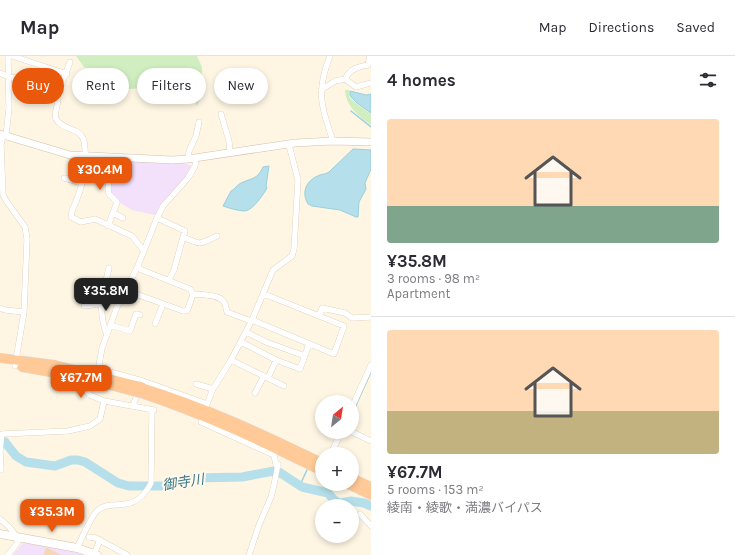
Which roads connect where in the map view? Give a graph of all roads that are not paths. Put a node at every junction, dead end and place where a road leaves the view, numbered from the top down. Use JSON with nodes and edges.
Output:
{"nodes":[{"id":1,"x":8,"y":56,"type":"edge"},
{"id":2,"x":12,"y":56,"type":"edge"},
{"id":3,"x":330,"y":56,"type":"edge"},
{"id":4,"x":370,"y":56,"type":"edge"},
{"id":5,"x":70,"y":62,"type":"dead end"},
{"id":6,"x":0,"y":73,"type":"edge"},
{"id":7,"x":67,"y":74,"type":"junction"},
{"id":8,"x":9,"y":77,"type":"junction"},
{"id":9,"x":12,"y":77,"type":"edge"},
{"id":10,"x":345,"y":79,"type":"junction"},
{"id":11,"x":64,"y":80,"type":"edge"},
{"id":12,"x":371,"y":83,"type":"edge"},
{"id":13,"x":321,"y":90,"type":"junction"},
{"id":14,"x":58,"y":104,"type":"edge"},
{"id":15,"x":221,"y":114,"type":"dead end"},
{"id":16,"x":199,"y":122,"type":"dead end"},
{"id":17,"x":3,"y":135,"type":"edge"},
{"id":18,"x":333,"y":142,"type":"junction"},
{"id":19,"x":371,"y":142,"type":"edge"},
{"id":20,"x":289,"y":145,"type":"junction"},
{"id":21,"x":230,"y":153,"type":"junction"},
{"id":22,"x":85,"y":156,"type":"junction"},
{"id":23,"x":111,"y":158,"type":"junction"},
{"id":24,"x":196,"y":158,"type":"junction"},
{"id":25,"x":188,"y":159,"type":"junction"},
{"id":26,"x":64,"y":178,"type":"dead end"},
{"id":27,"x":82,"y":183,"type":"junction"},
{"id":28,"x":113,"y":213,"type":"junction"},
{"id":29,"x":124,"y":218,"type":"dead end"},
{"id":30,"x":157,"y":218,"type":"junction"},
{"id":31,"x":108,"y":226,"type":"junction"},
{"id":32,"x":217,"y":236,"type":"dead end"},
{"id":33,"x":183,"y":237,"type":"junction"},
{"id":34,"x":144,"y":251,"type":"junction"},
{"id":35,"x":109,"y":268,"type":"dead end"},
{"id":36,"x":137,"y":268,"type":"junction"},
{"id":37,"x":169,"y":280,"type":"junction"},
{"id":38,"x":110,"y":282,"type":"dead end"},
{"id":39,"x":125,"y":290,"type":"junction"},
{"id":40,"x":193,"y":294,"type":"junction"},
{"id":41,"x":264,"y":294,"type":"junction"},
{"id":42,"x":101,"y":304,"type":"junction"},
{"id":43,"x":164,"y":304,"type":"junction"},
{"id":44,"x":84,"y":306,"type":"dead end"},
{"id":45,"x":0,"y":308,"type":"edge"},
{"id":46,"x":24,"y":312,"type":"junction"},
{"id":47,"x":140,"y":315,"type":"dead end"},
{"id":48,"x":319,"y":316,"type":"junction"},
{"id":49,"x":371,"y":317,"type":"edge"},
{"id":50,"x":252,"y":321,"type":"junction"},
{"id":51,"x":155,"y":324,"type":"dead end"},
{"id":52,"x":110,"y":325,"type":"junction"},
{"id":53,"x":246,"y":332,"type":"junction"},
{"id":54,"x":107,"y":335,"type":"junction"},
{"id":55,"x":241,"y":342,"type":"junction"},
{"id":56,"x":309,"y":344,"type":"junction"},
{"id":57,"x":305,"y":356,"type":"junction"},
{"id":58,"x":0,"y":358,"type":"edge"},
{"id":59,"x":231,"y":360,"type":"junction"},
{"id":60,"x":276,"y":360,"type":"junction"},
{"id":61,"x":15,"y":363,"type":"junction"},
{"id":62,"x":0,"y":364,"type":"edge"},
{"id":63,"x":371,"y":365,"type":"edge"},
{"id":64,"x":95,"y":376,"type":"junction"},
{"id":65,"x":266,"y":377,"type":"junction"},
{"id":66,"x":196,"y":384,"type":"dead end"},
{"id":67,"x":284,"y":386,"type":"dead end"},
{"id":68,"x":140,"y":388,"type":"junction"},
{"id":69,"x":213,"y":389,"type":"junction"},
{"id":70,"x":255,"y":393,"type":"dead end"},
{"id":71,"x":357,"y":395,"type":"edge"},
{"id":72,"x":104,"y":401,"type":"junction"},
{"id":73,"x":133,"y":405,"type":"junction"},
{"id":74,"x":205,"y":410,"type":"junction"},
{"id":75,"x":359,"y":435,"type":"edge"},
{"id":76,"x":1,"y":437,"type":"edge"},
{"id":77,"x":371,"y":441,"type":"edge"},
{"id":78,"x":279,"y":450,"type":"junction"},
{"id":79,"x":0,"y":452,"type":"edge"},
{"id":80,"x":315,"y":460,"type":"edge"},
{"id":81,"x":315,"y":468,"type":"edge"},
{"id":82,"x":1,"y":470,"type":"dead end"},
{"id":83,"x":277,"y":470,"type":"junction"},
{"id":84,"x":359,"y":481,"type":"edge"},
{"id":85,"x":371,"y":487,"type":"edge"},
{"id":86,"x":359,"y":489,"type":"edge"},
{"id":87,"x":371,"y":495,"type":"edge"},
{"id":88,"x":360,"y":514,"type":"dead end"},
{"id":89,"x":0,"y":519,"type":"edge"},
{"id":90,"x":371,"y":526,"type":"edge"},
{"id":91,"x":0,"y":534,"type":"edge"},
{"id":92,"x":17,"y":537,"type":"junction"},
{"id":93,"x":89,"y":537,"type":"dead end"},
{"id":94,"x":100,"y":540,"type":"junction"},
{"id":95,"x":77,"y":548,"type":"junction"},
{"id":96,"x":96,"y":554,"type":"edge"},
{"id":97,"x":8,"y":555,"type":"edge"},
{"id":98,"x":127,"y":555,"type":"edge"},
{"id":99,"x":249,"y":555,"type":"edge"}],
"edges":[{"from":1,"to":8,"type":"street"},
{"from":2,"to":7,"type":"street"},
{"from":3,"to":13,"type":"street"},
{"from":4,"to":10,"type":"street"},
{"from":5,"to":7,"type":"street"},
{"from":6,"to":8,"type":"street"},
{"from":7,"to":11,"type":"street"},
{"from":8,"to":9,"type":"street"},
{"from":8,"to":17,"type":"street"},
{"from":10,"to":12,"type":"street"},
{"from":10,"to":13,"type":"street"},
{"from":13,"to":18,"type":"street"},
{"from":14,"to":22,"type":"street"},
{"from":15,"to":21,"type":"street"},
{"from":16,"to":25,"type":"street"},
{"from":17,"to":22,"type":"street"},
{"from":17,"to":46,"type":"street"},
{"from":18,"to":19,"type":"street"},
{"from":18,"to":20,"type":"street"},
{"from":20,"to":21,"type":"street"},
{"from":20,"to":41,"type":"street"},
{"from":21,"to":24,"type":"street"},
{"from":22,"to":23,"type":"street"},
{"from":22,"to":27,"type":"street"},
{"from":23,"to":25,"type":"street"},
{"from":23,"to":28,"type":"street"},
{"from":24,"to":25,"type":"street"},
{"from":24,"to":30,"type":"street"},
{"from":26,"to":27,"type":"street"},
{"from":27,"to":31,"type":"street"},
{"from":28,"to":29,"type":"street"},
{"from":28,"to":31,"type":"street"},
{"from":30,"to":33,"type":"street"},
{"from":30,"to":34,"type":"street"},
{"from":31,"to":34,"type":"street"},
{"from":32,"to":33,"type":"street"},
{"from":33,"to":37,"type":"street"},
{"from":34,"to":36,"type":"street"},
{"from":35,"to":42,"type":"street"},
{"from":36,"to":37,"type":"street"},
{"from":36,"to":39,"type":"street"},
{"from":37,"to":40,"type":"street"},
{"from":38,"to":39,"type":"street"},
{"from":39,"to":43,"type":"street"},
{"from":39,"to":52,"type":"street"},
{"from":40,"to":43,"type":"street"},
{"from":40,"to":50,"type":"street"},
{"from":41,"to":48,"type":"street"},
{"from":41,"to":50,"type":"street"},
{"from":42,"to":44,"type":"street"},
{"from":42,"to":54,"type":"street"},
{"from":43,"to":51,"type":"street"},
{"from":45,"to":46,"type":"street"},
{"from":46,"to":61,"type":"street"},
{"from":47,"to":52,"type":"street"},
{"from":48,"to":49,"type":"street"},
{"from":48,"to":56,"type":"street"},
{"from":50,"to":53,"type":"street"},
{"from":50,"to":56,"type":"street"},
{"from":52,"to":54,"type":"street"},
{"from":53,"to":55,"type":"street"},
{"from":53,"to":57,"type":"street"},
{"from":54,"to":64,"type":"street"},
{"from":55,"to":59,"type":"street"},
{"from":55,"to":60,"type":"street"},
{"from":56,"to":57,"type":"street"},
{"from":57,"to":60,"type":"street"},
{"from":58,"to":61,"type":"highway"},
{"from":59,"to":65,"type":"street"},
{"from":59,"to":69,"type":"street"},
{"from":60,"to":65,"type":"street"},
{"from":61,"to":62,"type":"highway"},
{"from":61,"to":64,"type":"highway"},
{"from":63,"to":71,"type":"street"},
{"from":64,"to":68,"type":"highway"},
{"from":64,"to":68,"type":"street"},
{"from":64,"to":72,"type":"street"},
{"from":65,"to":67,"type":"street"},
{"from":65,"to":70,"type":"street"},
{"from":66,"to":69,"type":"street"},
{"from":68,"to":73,"type":"street"},
{"from":68,"to":74,"type":"highway"},
{"from":69,"to":74,"type":"street"},
{"from":72,"to":73,"type":"street"},
{"from":72,"to":76,"type":"street"},
{"from":73,"to":95,"type":"street"},
{"from":74,"to":78,"type":"highway"},
{"from":74,"to":80,"type":"highway"},
{"from":74,"to":83,"type":"street"},
{"from":75,"to":77,"type":"street"},
{"from":76,"to":79,"type":"street"},
{"from":78,"to":81,"type":"highway"},
{"from":78,"to":83,"type":"street"},
{"from":79,"to":82,"type":"street"},
{"from":83,"to":99,"type":"street"},
{"from":84,"to":85,"type":"highway"},
{"from":86,"to":87,"type":"highway"},
{"from":88,"to":90,"type":"street"},
{"from":89,"to":92,"type":"street"},
{"from":91,"to":92,"type":"main road"},
{"from":92,"to":95,"type":"main road"},
{"from":92,"to":97,"type":"street"},
{"from":93,"to":94,"type":"street"},
{"from":94,"to":96,"type":"street"},
{"from":94,"to":98,"type":"street"},
{"from":95,"to":96,"type":"main road"}]}
